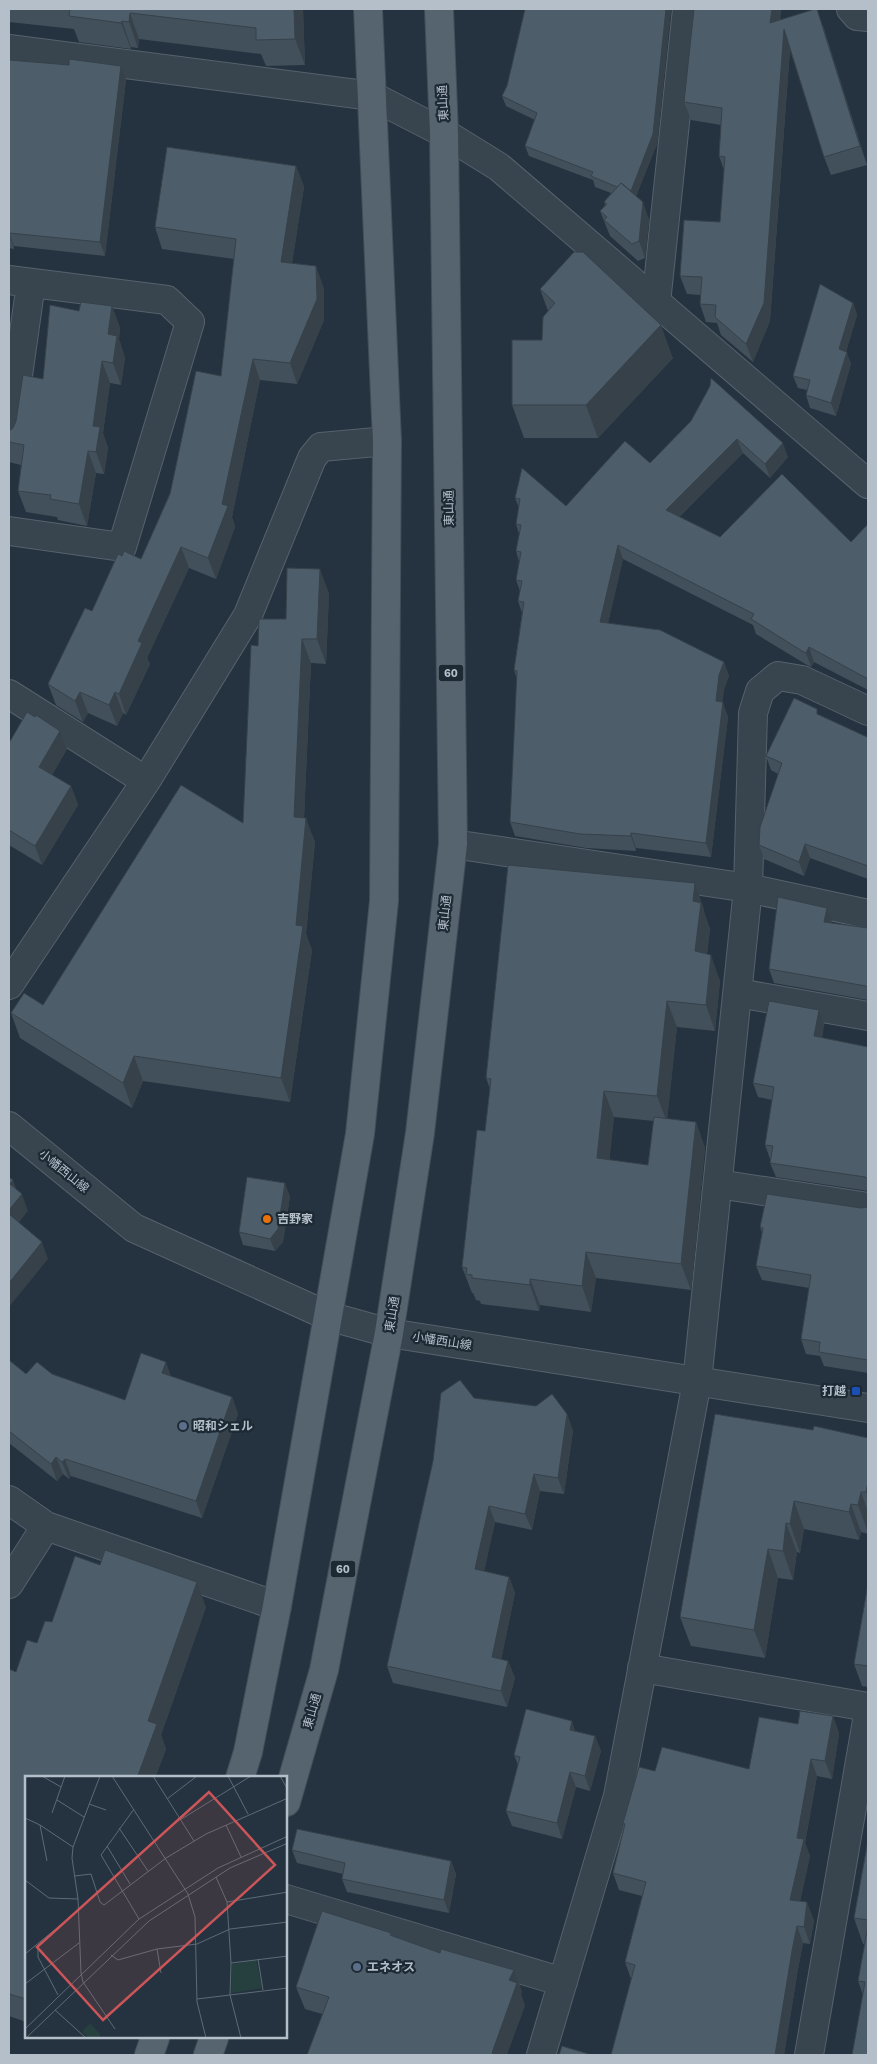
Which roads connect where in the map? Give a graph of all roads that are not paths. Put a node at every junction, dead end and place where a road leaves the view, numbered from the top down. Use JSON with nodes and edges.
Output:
{"nodes":[{"id":1,"x":368,"y":9,"type":"edge"},
{"id":2,"x":439,"y":9,"type":"edge"},
{"id":3,"x":687,"y":9,"type":"edge"},
{"id":4,"x":851,"y":9,"type":"edge"},
{"id":5,"x":868,"y":17,"type":"edge"},
{"id":6,"x":9,"y":49,"type":"edge"},
{"id":7,"x":372,"y":96,"type":"junction"},
{"id":8,"x":444,"y":133,"type":"junction"},
{"id":9,"x":20,"y":282,"type":"edge"},
{"id":10,"x":656,"y":302,"type":"junction"},
{"id":11,"x":9,"y":440,"type":"edge"},
{"id":12,"x":387,"y":441,"type":"junction"},
{"id":13,"x":868,"y":484,"type":"edge"},
{"id":14,"x":9,"y":531,"type":"edge"},
{"id":15,"x":9,"y":694,"type":"edge"},
{"id":16,"x":868,"y":711,"type":"edge"},
{"id":17,"x":146,"y":781,"type":"junction"},
{"id":18,"x":453,"y":844,"type":"junction"},
{"id":19,"x":748,"y":888,"type":"junction"},
{"id":20,"x":868,"y":914,"type":"edge"},
{"id":21,"x":9,"y":986,"type":"edge"},
{"id":22,"x":738,"y":993,"type":"junction"},
{"id":23,"x":868,"y":1016,"type":"edge"},
{"id":24,"x":9,"y":1126,"type":"edge"},
{"id":25,"x":718,"y":1184,"type":"junction"},
{"id":26,"x":868,"y":1207,"type":"edge"},
{"id":27,"x":328,"y":1316,"type":"junction"},
{"id":28,"x":389,"y":1332,"type":"junction"},
{"id":29,"x":697,"y":1382,"type":"junction"},
{"id":30,"x":868,"y":1408,"type":"edge"},
{"id":31,"x":9,"y":1500,"type":"edge"},
{"id":32,"x":46,"y":1526,"type":"junction"},
{"id":33,"x":9,"y":1584,"type":"edge"},
{"id":34,"x":277,"y":1606,"type":"junction"},
{"id":35,"x":642,"y":1668,"type":"junction"},
{"id":36,"x":868,"y":1707,"type":"edge"},
{"id":37,"x":868,"y":1715,"type":"edge"},
{"id":38,"x":241,"y":1776,"type":"edge"},
{"id":39,"x":288,"y":1795,"type":"edge"},
{"id":40,"x":288,"y":1900,"type":"edge"},
{"id":41,"x":563,"y":1982,"type":"junction"},
{"id":42,"x":155,"y":2039,"type":"edge"},
{"id":43,"x":214,"y":2039,"type":"edge"},
{"id":44,"x":149,"y":2055,"type":"edge"},
{"id":45,"x":208,"y":2055,"type":"edge"},
{"id":46,"x":541,"y":2055,"type":"edge"},
{"id":47,"x":808,"y":2055,"type":"edge"}],
"edges":[{"from":1,"to":7,"type":"main road"},
{"from":2,"to":8,"type":"main road","name":"東山通","number":"60"},
{"from":3,"to":10,"type":"street"},
{"from":4,"to":5,"type":"street"},
{"from":6,"to":7,"type":"street"},
{"from":7,"to":8,"type":"street"},
{"from":7,"to":12,"type":"main road"},
{"from":8,"to":10,"type":"street"},
{"from":8,"to":18,"type":"main road","name":"東山通","number":"60"},
{"from":9,"to":11,"type":"street"},
{"from":9,"to":14,"type":"street"},
{"from":10,"to":13,"type":"street"},
{"from":12,"to":17,"type":"street"},
{"from":12,"to":27,"type":"main road"},
{"from":15,"to":17,"type":"street"},
{"from":16,"to":19,"type":"street"},
{"from":17,"to":21,"type":"street"},
{"from":18,"to":19,"type":"street"},
{"from":18,"to":28,"type":"main road","name":"東山通","number":"60"},
{"from":19,"to":20,"type":"street"},
{"from":19,"to":22,"type":"street"},
{"from":22,"to":23,"type":"street"},
{"from":22,"to":25,"type":"street"},
{"from":24,"to":27,"type":"street","name":"小幡西山線"},
{"from":25,"to":26,"type":"street"},
{"from":25,"to":29,"type":"street"},
{"from":27,"to":28,"type":"street","name":"小幡西山線"},
{"from":27,"to":34,"type":"main road"},
{"from":28,"to":29,"type":"street","name":"小幡西山線"},
{"from":28,"to":39,"type":"main road","name":"東山通","number":"60"},
{"from":29,"to":30,"type":"street","name":"小幡西山線"},
{"from":29,"to":35,"type":"street"},
{"from":31,"to":32,"type":"street"},
{"from":32,"to":33,"type":"street"},
{"from":32,"to":34,"type":"street"},
{"from":34,"to":38,"type":"main road"},
{"from":35,"to":36,"type":"street"},
{"from":35,"to":41,"type":"street"},
{"from":37,"to":47,"type":"street"},
{"from":40,"to":41,"type":"street"},
{"from":41,"to":46,"type":"street"},
{"from":42,"to":44,"type":"main road"},
{"from":43,"to":45,"type":"main road"}]}
